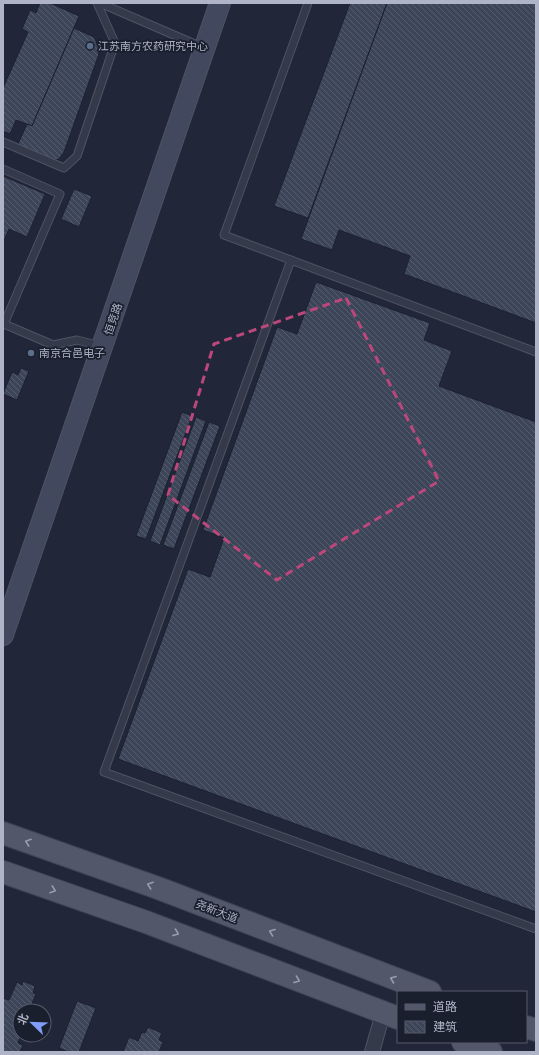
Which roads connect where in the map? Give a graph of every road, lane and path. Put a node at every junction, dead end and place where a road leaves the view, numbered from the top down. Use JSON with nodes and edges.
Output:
{"nodes":[{"id":1,"x":97,"y":3,"type":"edge"},
{"id":2,"x":100,"y":3,"type":"edge"},
{"id":3,"x":220,"y":3,"type":"edge"},
{"id":4,"x":308,"y":3,"type":"edge"},
{"id":5,"x":204,"y":48,"type":"junction"},
{"id":6,"x":3,"y":142,"type":"edge"},
{"id":7,"x":3,"y":169,"type":"edge"},
{"id":8,"x":291,"y":260,"type":"junction"},
{"id":9,"x":3,"y":324,"type":"edge"},
{"id":10,"x":103,"y":346,"type":"junction"},
{"id":11,"x":536,"y":352,"type":"edge"},
{"id":12,"x":3,"y":635,"type":"edge"},
{"id":13,"x":3,"y":833,"type":"edge"},
{"id":14,"x":3,"y":872,"type":"edge"},
{"id":15,"x":536,"y":928,"type":"edge"},
{"id":16,"x":427,"y":991,"type":"edge"},
{"id":17,"x":391,"y":1016,"type":"edge"},
{"id":18,"x":466,"y":1043,"type":"edge"},
{"id":19,"x":372,"y":1052,"type":"edge"},
{"id":20,"x":491,"y":1052,"type":"edge"}],
"edges":[{"from":1,"to":6,"type":"lane"},
{"from":2,"to":5,"type":"lane"},
{"from":3,"to":5,"type":"street","name":"恒竞路"},
{"from":4,"to":8,"type":"lane"},
{"from":5,"to":10,"type":"street","name":"恒竞路"},
{"from":7,"to":9,"type":"lane"},
{"from":8,"to":11,"type":"lane"},
{"from":8,"to":15,"type":"lane"},
{"from":9,"to":10,"type":"lane"},
{"from":10,"to":12,"type":"street","name":"恒竞路"},
{"from":16,"to":13,"type":"main road","name":"尧新大道","one_way":true},
{"from":14,"to":17,"type":"main road","one_way":true},
{"from":17,"to":19,"type":"street"},
{"from":18,"to":20,"type":"main road"}]}
